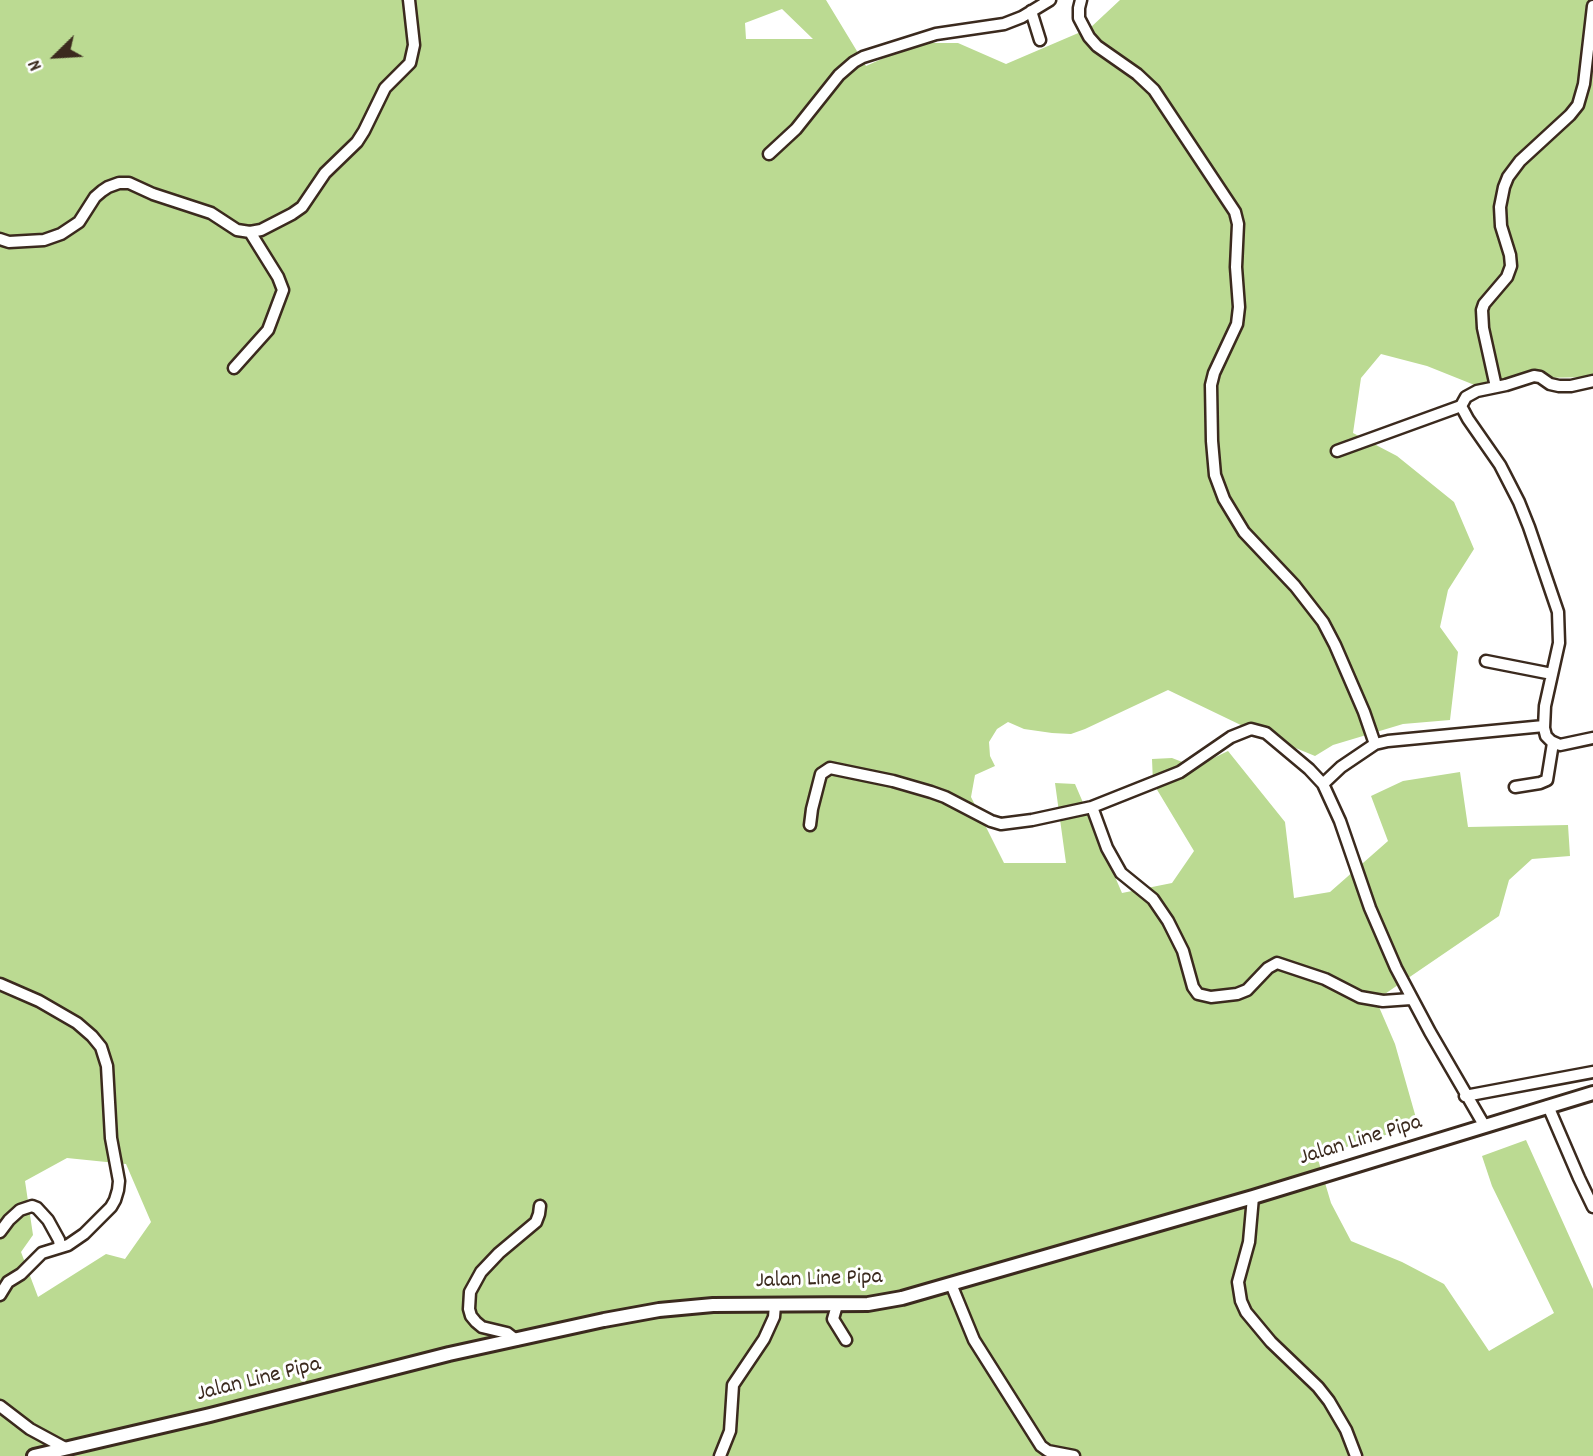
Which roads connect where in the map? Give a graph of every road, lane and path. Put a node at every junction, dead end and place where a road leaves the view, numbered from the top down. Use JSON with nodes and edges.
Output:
{"nodes":[{"id":1,"x":409,"y":0,"type":"edge"},
{"id":2,"x":1050,"y":0,"type":"edge"},
{"id":3,"x":1081,"y":0,"type":"edge"},
{"id":4,"x":1593,"y":6,"type":"edge"},
{"id":5,"x":1031,"y":11,"type":"junction"},
{"id":6,"x":1040,"y":40,"type":"dead end"},
{"id":7,"x":769,"y":153,"type":"dead end"},
{"id":8,"x":250,"y":232,"type":"junction"},
{"id":9,"x":0,"y":239,"type":"edge"},
{"id":10,"x":234,"y":368,"type":"dead end"},
{"id":11,"x":1593,"y":381,"type":"edge"},
{"id":12,"x":1496,"y":387,"type":"junction"},
{"id":13,"x":1461,"y":406,"type":"junction"},
{"id":14,"x":1337,"y":451,"type":"dead end"},
{"id":15,"x":1486,"y":661,"type":"dead end"},
{"id":16,"x":1552,"y":674,"type":"junction"},
{"id":17,"x":1544,"y":726,"type":"junction"},
{"id":18,"x":1593,"y":738,"type":"edge"},
{"id":19,"x":1553,"y":743,"type":"junction"},
{"id":20,"x":1375,"y":744,"type":"junction"},
{"id":21,"x":1323,"y":784,"type":"junction"},
{"id":22,"x":1515,"y":787,"type":"dead end"},
{"id":23,"x":1092,"y":807,"type":"junction"},
{"id":24,"x":810,"y":825,"type":"dead end"},
{"id":25,"x":0,"y":985,"type":"edge"},
{"id":26,"x":1411,"y":999,"type":"junction"},
{"id":27,"x":1593,"y":1072,"type":"edge"},
{"id":28,"x":1593,"y":1093,"type":"edge"},
{"id":29,"x":1465,"y":1096,"type":"junction"},
{"id":30,"x":1548,"y":1106,"type":"junction"},
{"id":31,"x":1484,"y":1125,"type":"junction"},
{"id":32,"x":1253,"y":1197,"type":"junction"},
{"id":33,"x":540,"y":1206,"type":"dead end"},
{"id":34,"x":1593,"y":1207,"type":"edge"},
{"id":35,"x":0,"y":1232,"type":"edge"},
{"id":36,"x":60,"y":1247,"type":"junction"},
{"id":37,"x":951,"y":1284,"type":"junction"},
{"id":38,"x":0,"y":1295,"type":"edge"},
{"id":39,"x":775,"y":1305,"type":"junction"},
{"id":40,"x":837,"y":1305,"type":"junction"},
{"id":41,"x":516,"y":1339,"type":"junction"},
{"id":42,"x":846,"y":1339,"type":"dead end"},
{"id":43,"x":0,"y":1406,"type":"edge"},
{"id":44,"x":68,"y":1449,"type":"junction"},
{"id":45,"x":34,"y":1456,"type":"edge"},
{"id":46,"x":720,"y":1456,"type":"edge"},
{"id":47,"x":1074,"y":1456,"type":"edge"},
{"id":48,"x":1356,"y":1456,"type":"edge"}],
"edges":[{"from":1,"to":8,"type":"street"},
{"from":2,"to":5,"type":"street"},
{"from":3,"to":20,"type":"street"},
{"from":4,"to":12,"type":"street"},
{"from":5,"to":6,"type":"street"},
{"from":5,"to":7,"type":"street"},
{"from":8,"to":9,"type":"street"},
{"from":8,"to":10,"type":"street"},
{"from":11,"to":12,"type":"street"},
{"from":12,"to":13,"type":"street"},
{"from":13,"to":14,"type":"street"},
{"from":13,"to":16,"type":"street"},
{"from":15,"to":16,"type":"street"},
{"from":16,"to":17,"type":"street"},
{"from":17,"to":19,"type":"street"},
{"from":17,"to":20,"type":"street"},
{"from":18,"to":19,"type":"street"},
{"from":19,"to":22,"type":"street"},
{"from":20,"to":21,"type":"street"},
{"from":21,"to":23,"type":"street"},
{"from":21,"to":26,"type":"street"},
{"from":23,"to":24,"type":"street"},
{"from":23,"to":26,"type":"street"},
{"from":25,"to":36,"type":"street"},
{"from":26,"to":29,"type":"street"},
{"from":27,"to":29,"type":"street"},
{"from":28,"to":30,"type":"main road","name":"Jalan Line Pipa"},
{"from":29,"to":31,"type":"street"},
{"from":30,"to":31,"type":"main road","name":"Jalan Line Pipa"},
{"from":30,"to":34,"type":"street"},
{"from":31,"to":32,"type":"main road","name":"Jalan Line Pipa"},
{"from":32,"to":37,"type":"main road","name":"Jalan Line Pipa"},
{"from":32,"to":48,"type":"street"},
{"from":33,"to":41,"type":"street"},
{"from":35,"to":36,"type":"street"},
{"from":36,"to":38,"type":"street"},
{"from":37,"to":40,"type":"main road","name":"Jalan Line Pipa"},
{"from":37,"to":47,"type":"street"},
{"from":39,"to":40,"type":"main road","name":"Jalan Line Pipa"},
{"from":39,"to":41,"type":"main road","name":"Jalan Line Pipa"},
{"from":39,"to":46,"type":"street"},
{"from":40,"to":42,"type":"street"},
{"from":41,"to":44,"type":"main road","name":"Jalan Line Pipa"},
{"from":43,"to":44,"type":"street"},
{"from":44,"to":45,"type":"main road","name":"Jalan Line Pipa"}]}
